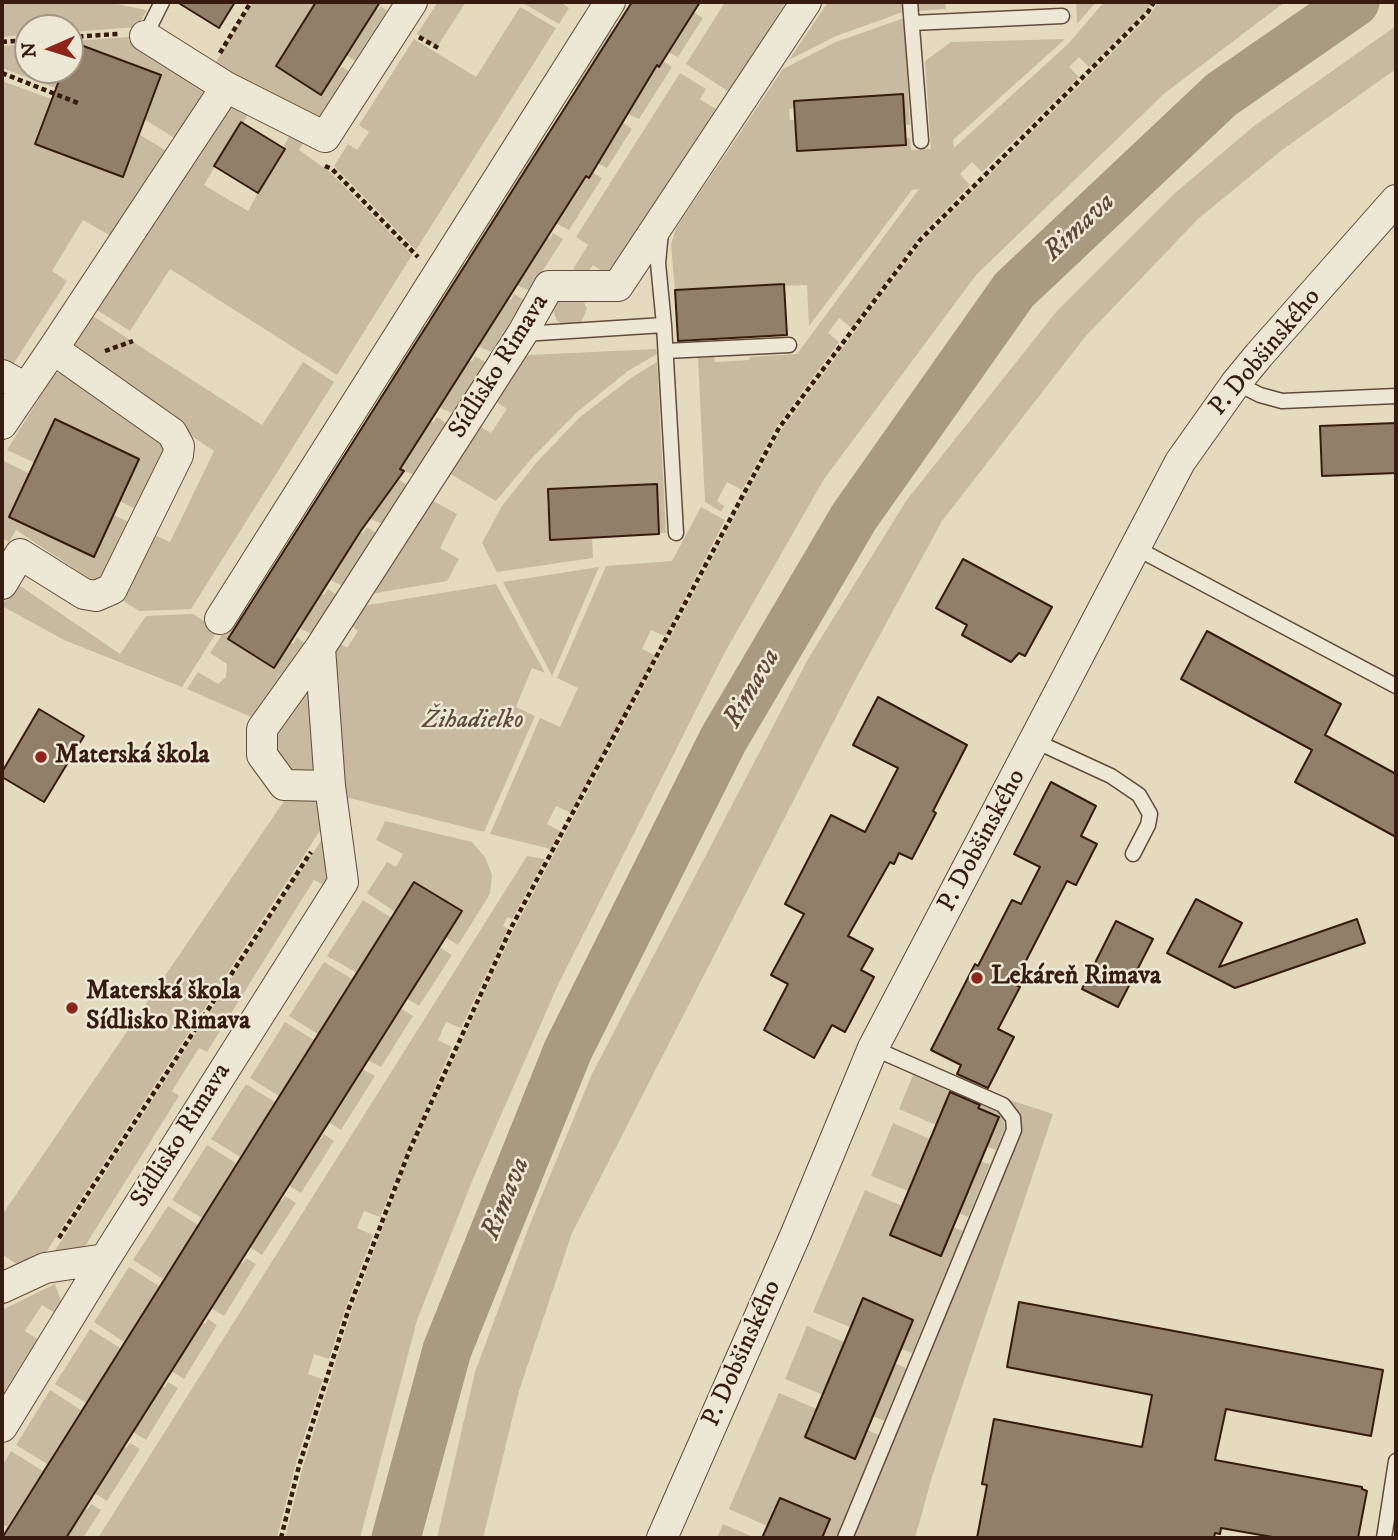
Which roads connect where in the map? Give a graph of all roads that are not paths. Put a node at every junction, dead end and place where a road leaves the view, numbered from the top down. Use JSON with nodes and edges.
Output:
{"nodes":[{"id":1,"x":162,"y":2,"type":"edge"},
{"id":2,"x":412,"y":2,"type":"edge"},
{"id":3,"x":806,"y":2,"type":"edge"},
{"id":4,"x":910,"y":2,"type":"edge"},
{"id":5,"x":603,"y":4,"type":"edge"},
{"id":6,"x":1062,"y":16,"type":"dead end"},
{"id":7,"x":912,"y":23,"type":"junction"},
{"id":8,"x":145,"y":36,"type":"joint"},
{"id":9,"x":216,"y":81,"type":"junction"},
{"id":10,"x":921,"y":141,"type":"dead end"},
{"id":11,"x":1396,"y":200,"type":"edge"},
{"id":12,"x":662,"y":221,"type":"junction"},
{"id":13,"x":664,"y":326,"type":"junction"},
{"id":14,"x":522,"y":334,"type":"junction"},
{"id":15,"x":789,"y":345,"type":"dead end"},
{"id":16,"x":53,"y":349,"type":"junction"},
{"id":17,"x":666,"y":351,"type":"junction"},
{"id":18,"x":14,"y":382,"type":"edge"},
{"id":19,"x":1236,"y":383,"type":"junction"},
{"id":20,"x":1396,"y":396,"type":"edge"},
{"id":21,"x":2,"y":424,"type":"edge"},
{"id":22,"x":676,"y":533,"type":"dead end"},
{"id":23,"x":1136,"y":548,"type":"junction"},
{"id":24,"x":2,"y":584,"type":"edge"},
{"id":25,"x":220,"y":620,"type":"dead end"},
{"id":26,"x":320,"y":648,"type":"junction"},
{"id":27,"x":1396,"y":686,"type":"edge"},
{"id":28,"x":1035,"y":741,"type":"junction"},
{"id":29,"x":330,"y":786,"type":"junction"},
{"id":30,"x":1133,"y":855,"type":"dead end"},
{"id":31,"x":873,"y":1048,"type":"junction"},
{"id":32,"x":105,"y":1259,"type":"junction"},
{"id":33,"x":2,"y":1288,"type":"edge"},
{"id":34,"x":2,"y":1427,"type":"edge"},
{"id":35,"x":1396,"y":1461,"type":"edge"},
{"id":36,"x":662,"y":1538,"type":"edge"},
{"id":37,"x":845,"y":1538,"type":"edge"},
{"id":38,"x":1384,"y":1538,"type":"edge"}],
"edges":[{"from":1,"to":8,"type":"lane"},
{"from":2,"to":9,"type":"street"},
{"from":3,"to":12,"type":"street","name":"Sídlisko Rimava"},
{"from":4,"to":7,"type":"lane"},
{"from":5,"to":25,"type":"street"},
{"from":6,"to":7,"type":"lane"},
{"from":7,"to":10,"type":"lane"},
{"from":8,"to":9,"type":"street"},
{"from":9,"to":16,"type":"street"},
{"from":11,"to":19,"type":"street","name":"P. Dobšinského"},
{"from":12,"to":13,"type":"lane"},
{"from":12,"to":14,"type":"street","name":"Sídlisko Rimava"},
{"from":13,"to":14,"type":"lane"},
{"from":13,"to":17,"type":"lane"},
{"from":14,"to":26,"type":"street","name":"Sídlisko Rimava"},
{"from":15,"to":17,"type":"lane"},
{"from":16,"to":18,"type":"street"},
{"from":16,"to":24,"type":"street"},
{"from":17,"to":22,"type":"lane"},
{"from":18,"to":21,"type":"street"},
{"from":19,"to":20,"type":"lane"},
{"from":19,"to":23,"type":"street","name":"P. Dobšinského"},
{"from":23,"to":27,"type":"lane"},
{"from":23,"to":28,"type":"street","name":"P. Dobšinského"},
{"from":26,"to":29,"type":"street","name":"Sídlisko Rimava"},
{"from":26,"to":29,"type":"street","name":"Sídlisko Rimava"},
{"from":28,"to":30,"type":"lane"},
{"from":28,"to":31,"type":"street","name":"P. Dobšinského"},
{"from":29,"to":32,"type":"street","name":"Sídlisko Rimava"},
{"from":31,"to":36,"type":"street","name":"P. Dobšinského"},
{"from":31,"to":37,"type":"lane"},
{"from":32,"to":33,"type":"street"},
{"from":32,"to":34,"type":"street","name":"Sídlisko Rimava"},
{"from":35,"to":38,"type":"lane"}]}
